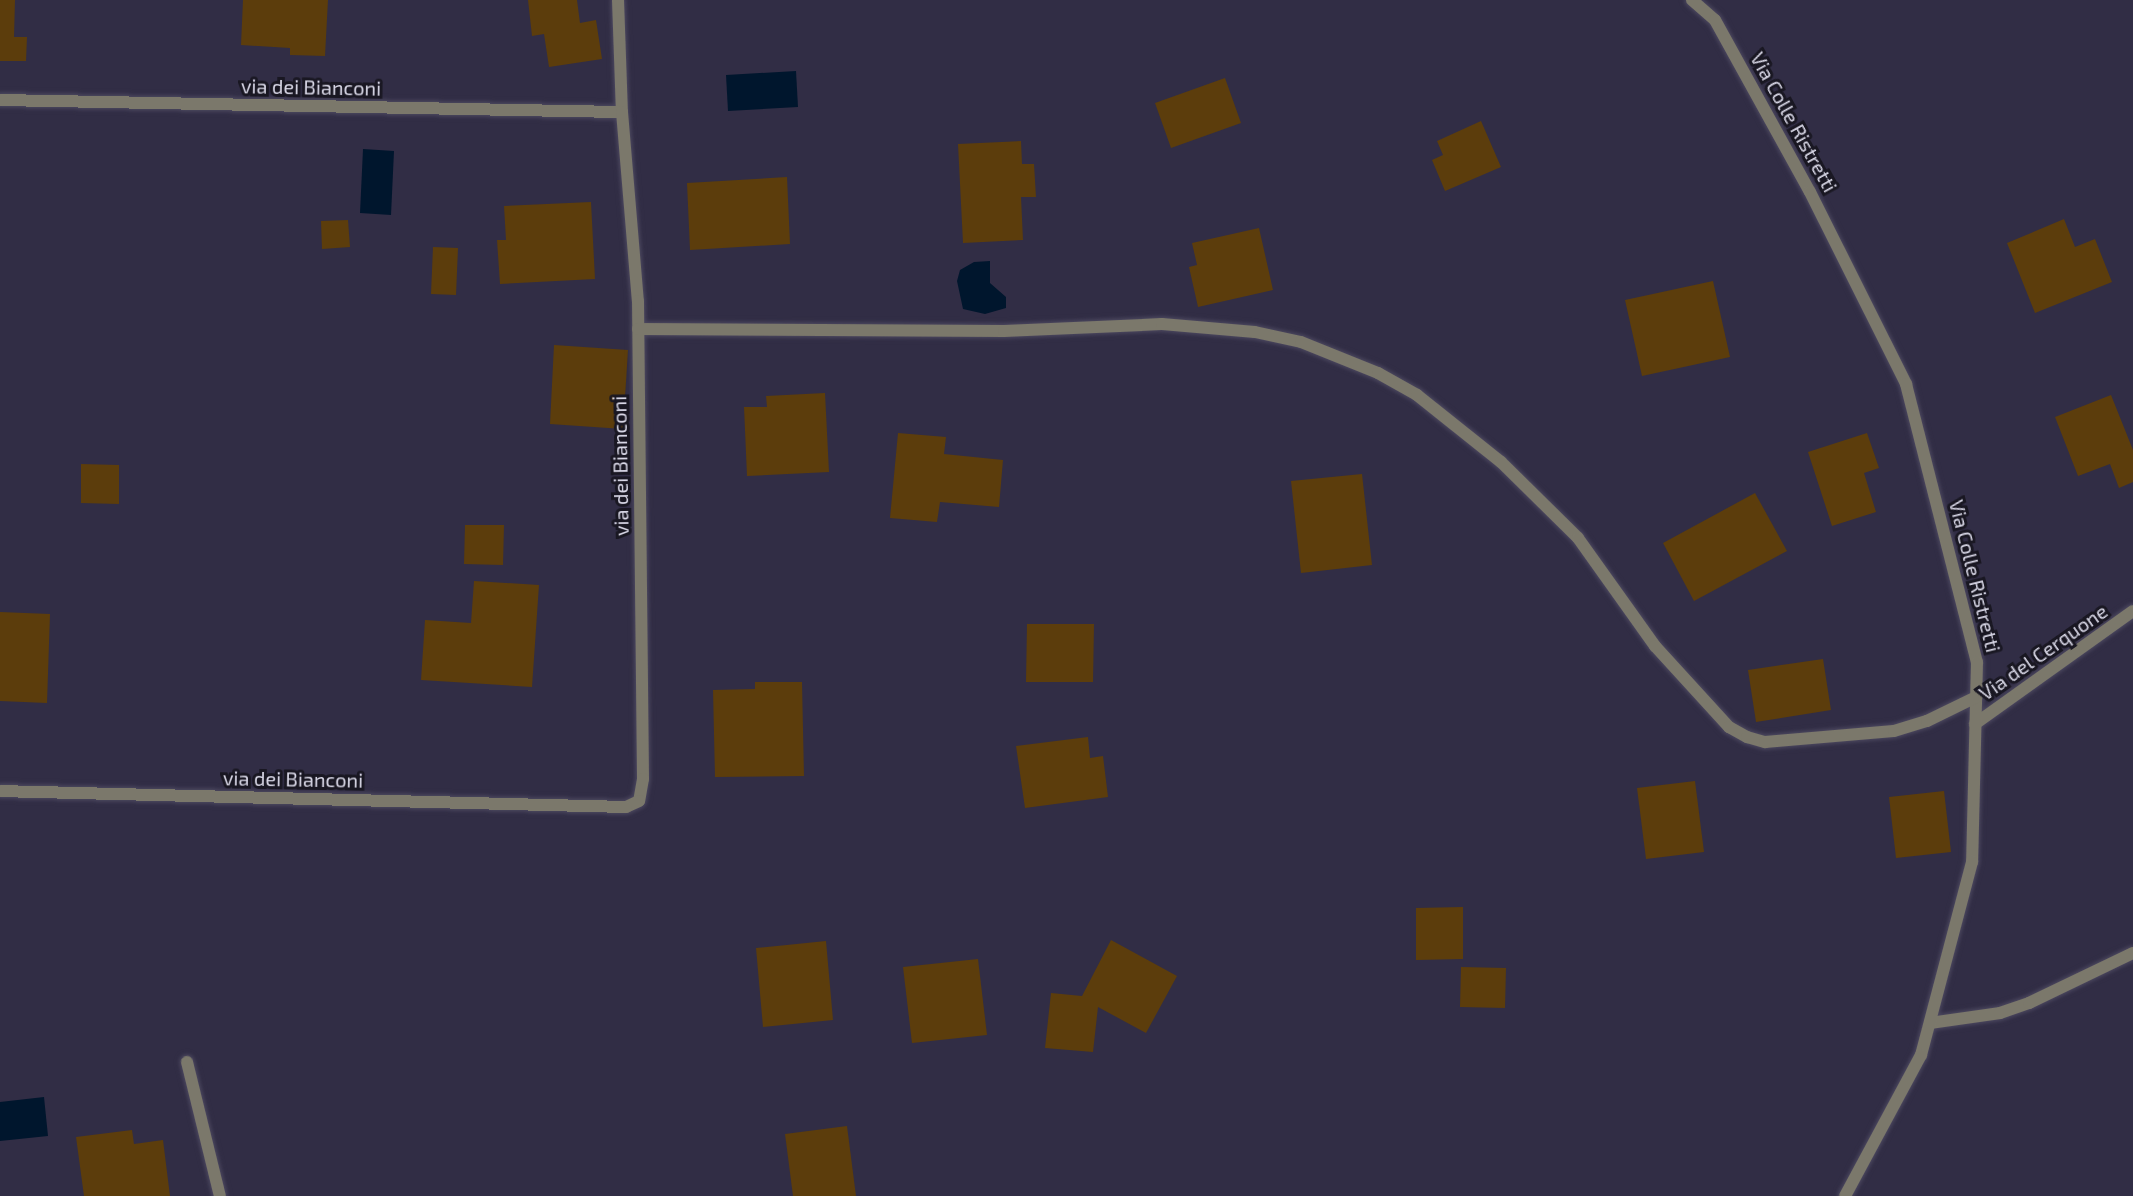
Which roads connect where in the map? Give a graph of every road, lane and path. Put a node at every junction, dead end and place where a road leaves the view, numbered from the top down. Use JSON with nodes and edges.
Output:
{"nodes":[{"id":1,"x":618,"y":0,"type":"edge"},
{"id":2,"x":1692,"y":0,"type":"edge"},
{"id":3,"x":0,"y":100,"type":"edge"},
{"id":4,"x":622,"y":112,"type":"junction"},
{"id":5,"x":638,"y":330,"type":"junction"},
{"id":6,"x":2133,"y":611,"type":"edge"},
{"id":7,"x":1976,"y":697,"type":"junction"},
{"id":8,"x":1975,"y":724,"type":"junction"},
{"id":9,"x":0,"y":791,"type":"edge"},
{"id":10,"x":2133,"y":953,"type":"edge"},
{"id":11,"x":1930,"y":1023,"type":"junction"},
{"id":12,"x":187,"y":1062,"type":"dead end"},
{"id":13,"x":220,"y":1196,"type":"edge"},
{"id":14,"x":1845,"y":1196,"type":"edge"}],
"edges":[{"from":1,"to":4,"type":"street"},
{"from":2,"to":7,"type":"street","name":"Via Colle Ristretti"},
{"from":3,"to":4,"type":"street","name":"via dei Bianconi"},
{"from":4,"to":5,"type":"street","name":"via dei Bianconi"},
{"from":5,"to":7,"type":"street"},
{"from":5,"to":9,"type":"street","name":"via dei Bianconi"},
{"from":6,"to":8,"type":"street","name":"Via del Cerquone"},
{"from":7,"to":8,"type":"street","name":"Via Colle Ristretti"},
{"from":8,"to":11,"type":"street","name":"Via Colle Ristretti"},
{"from":10,"to":11,"type":"street"},
{"from":11,"to":14,"type":"street","name":"Via Colle Ristretti"},
{"from":12,"to":13,"type":"street"}]}
